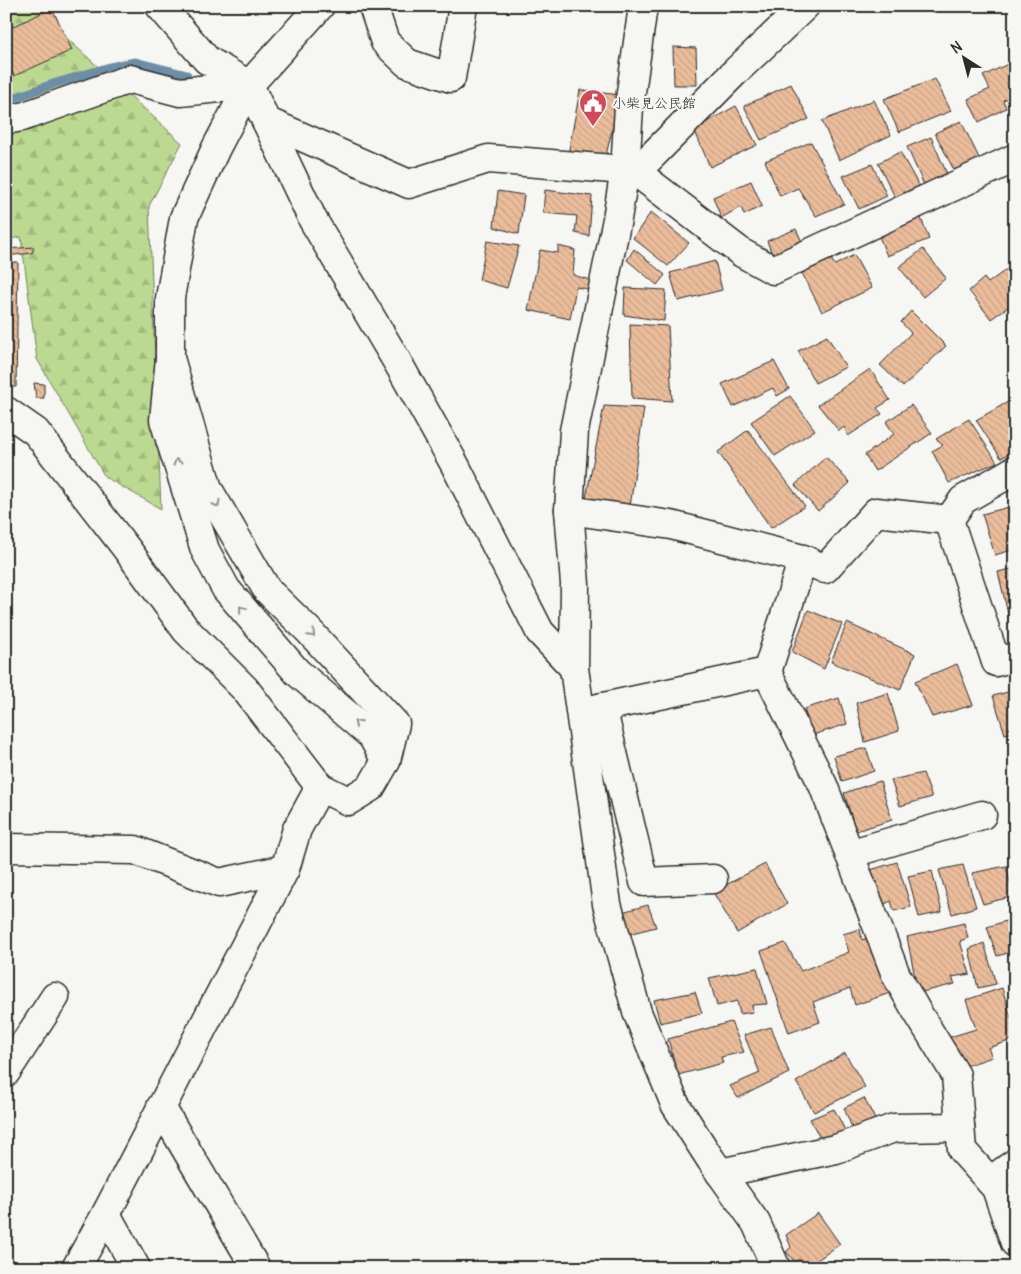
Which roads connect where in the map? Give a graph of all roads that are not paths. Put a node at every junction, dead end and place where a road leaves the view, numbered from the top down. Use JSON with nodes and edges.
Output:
{"nodes":[{"id":1,"x":160,"y":6,"type":"edge"},
{"id":2,"x":320,"y":6,"type":"edge"},
{"id":3,"x":373,"y":6,"type":"edge"},
{"id":4,"x":463,"y":6,"type":"edge"},
{"id":5,"x":643,"y":6,"type":"edge"},
{"id":6,"x":805,"y":6,"type":"edge"},
{"id":7,"x":249,"y":85,"type":"junction"},
{"id":8,"x":6,"y":120,"type":"edge"},
{"id":9,"x":266,"y":121,"type":"junction"},
{"id":10,"x":1015,"y":158,"type":"edge"},
{"id":11,"x":630,"y":171,"type":"junction"},
{"id":12,"x":170,"y":358,"type":"junction"},
{"id":13,"x":6,"y":411,"type":"edge"},
{"id":14,"x":1015,"y":470,"type":"edge"},
{"id":15,"x":569,"y":510,"type":"junction"},
{"id":16,"x":949,"y":520,"type":"junction"},
{"id":17,"x":803,"y":560,"type":"junction"},
{"id":18,"x":1015,"y":657,"type":"edge"},
{"id":19,"x":574,"y":668,"type":"junction"},
{"id":20,"x":767,"y":672,"type":"junction"},
{"id":21,"x":591,"y":709,"type":"junction"},
{"id":22,"x":386,"y":761,"type":"junction"},
{"id":23,"x":320,"y":786,"type":"junction"},
{"id":24,"x":982,"y":815,"type":"dead end"},
{"id":25,"x":6,"y":848,"type":"edge"},
{"id":26,"x":850,"y":854,"type":"junction"},
{"id":27,"x":285,"y":869,"type":"junction"},
{"id":28,"x":713,"y":879,"type":"dead end"},
{"id":29,"x":55,"y":997,"type":"dead end"},
{"id":30,"x":7,"y":1070,"type":"edge"},
{"id":31,"x":161,"y":1108,"type":"junction"},
{"id":32,"x":960,"y":1127,"type":"junction"},
{"id":33,"x":1015,"y":1163,"type":"edge"},
{"id":34,"x":720,"y":1173,"type":"junction"},
{"id":35,"x":990,"y":1181,"type":"junction"},
{"id":36,"x":106,"y":1214,"type":"junction"},
{"id":37,"x":1015,"y":1242,"type":"edge"},
{"id":38,"x":76,"y":1268,"type":"edge"},
{"id":39,"x":136,"y":1268,"type":"edge"},
{"id":40,"x":256,"y":1268,"type":"edge"},
{"id":41,"x":776,"y":1268,"type":"edge"}],
"edges":[{"from":1,"to":7,"type":"street"},
{"from":2,"to":7,"type":"street"},
{"from":3,"to":4,"type":"street"},
{"from":5,"to":11,"type":"street"},
{"from":6,"to":11,"type":"street"},
{"from":7,"to":8,"type":"street"},
{"from":7,"to":9,"type":"street"},
{"from":7,"to":12,"type":"street"},
{"from":9,"to":11,"type":"street"},
{"from":9,"to":19,"type":"street"},
{"from":10,"to":11,"type":"street"},
{"from":11,"to":15,"type":"street"},
{"from":12,"to":22,"type":"street","one_way":true},
{"from":22,"to":12,"type":"street","one_way":true},
{"from":13,"to":23,"type":"street"},
{"from":14,"to":16,"type":"street"},
{"from":15,"to":17,"type":"street"},
{"from":15,"to":19,"type":"street"},
{"from":16,"to":17,"type":"street"},
{"from":16,"to":18,"type":"street"},
{"from":17,"to":20,"type":"street"},
{"from":19,"to":21,"type":"street"},
{"from":20,"to":21,"type":"street"},
{"from":20,"to":26,"type":"street"},
{"from":21,"to":28,"type":"street"},
{"from":21,"to":34,"type":"street"},
{"from":22,"to":23,"type":"street"},
{"from":23,"to":27,"type":"street"},
{"from":24,"to":26,"type":"street"},
{"from":25,"to":27,"type":"street"},
{"from":26,"to":32,"type":"street"},
{"from":27,"to":31,"type":"street"},
{"from":29,"to":30,"type":"street"},
{"from":31,"to":36,"type":"street"},
{"from":31,"to":40,"type":"street"},
{"from":32,"to":34,"type":"street"},
{"from":32,"to":35,"type":"street"},
{"from":33,"to":35,"type":"street"},
{"from":34,"to":41,"type":"street"},
{"from":35,"to":37,"type":"street"},
{"from":36,"to":38,"type":"street"},
{"from":36,"to":39,"type":"street"}]}
